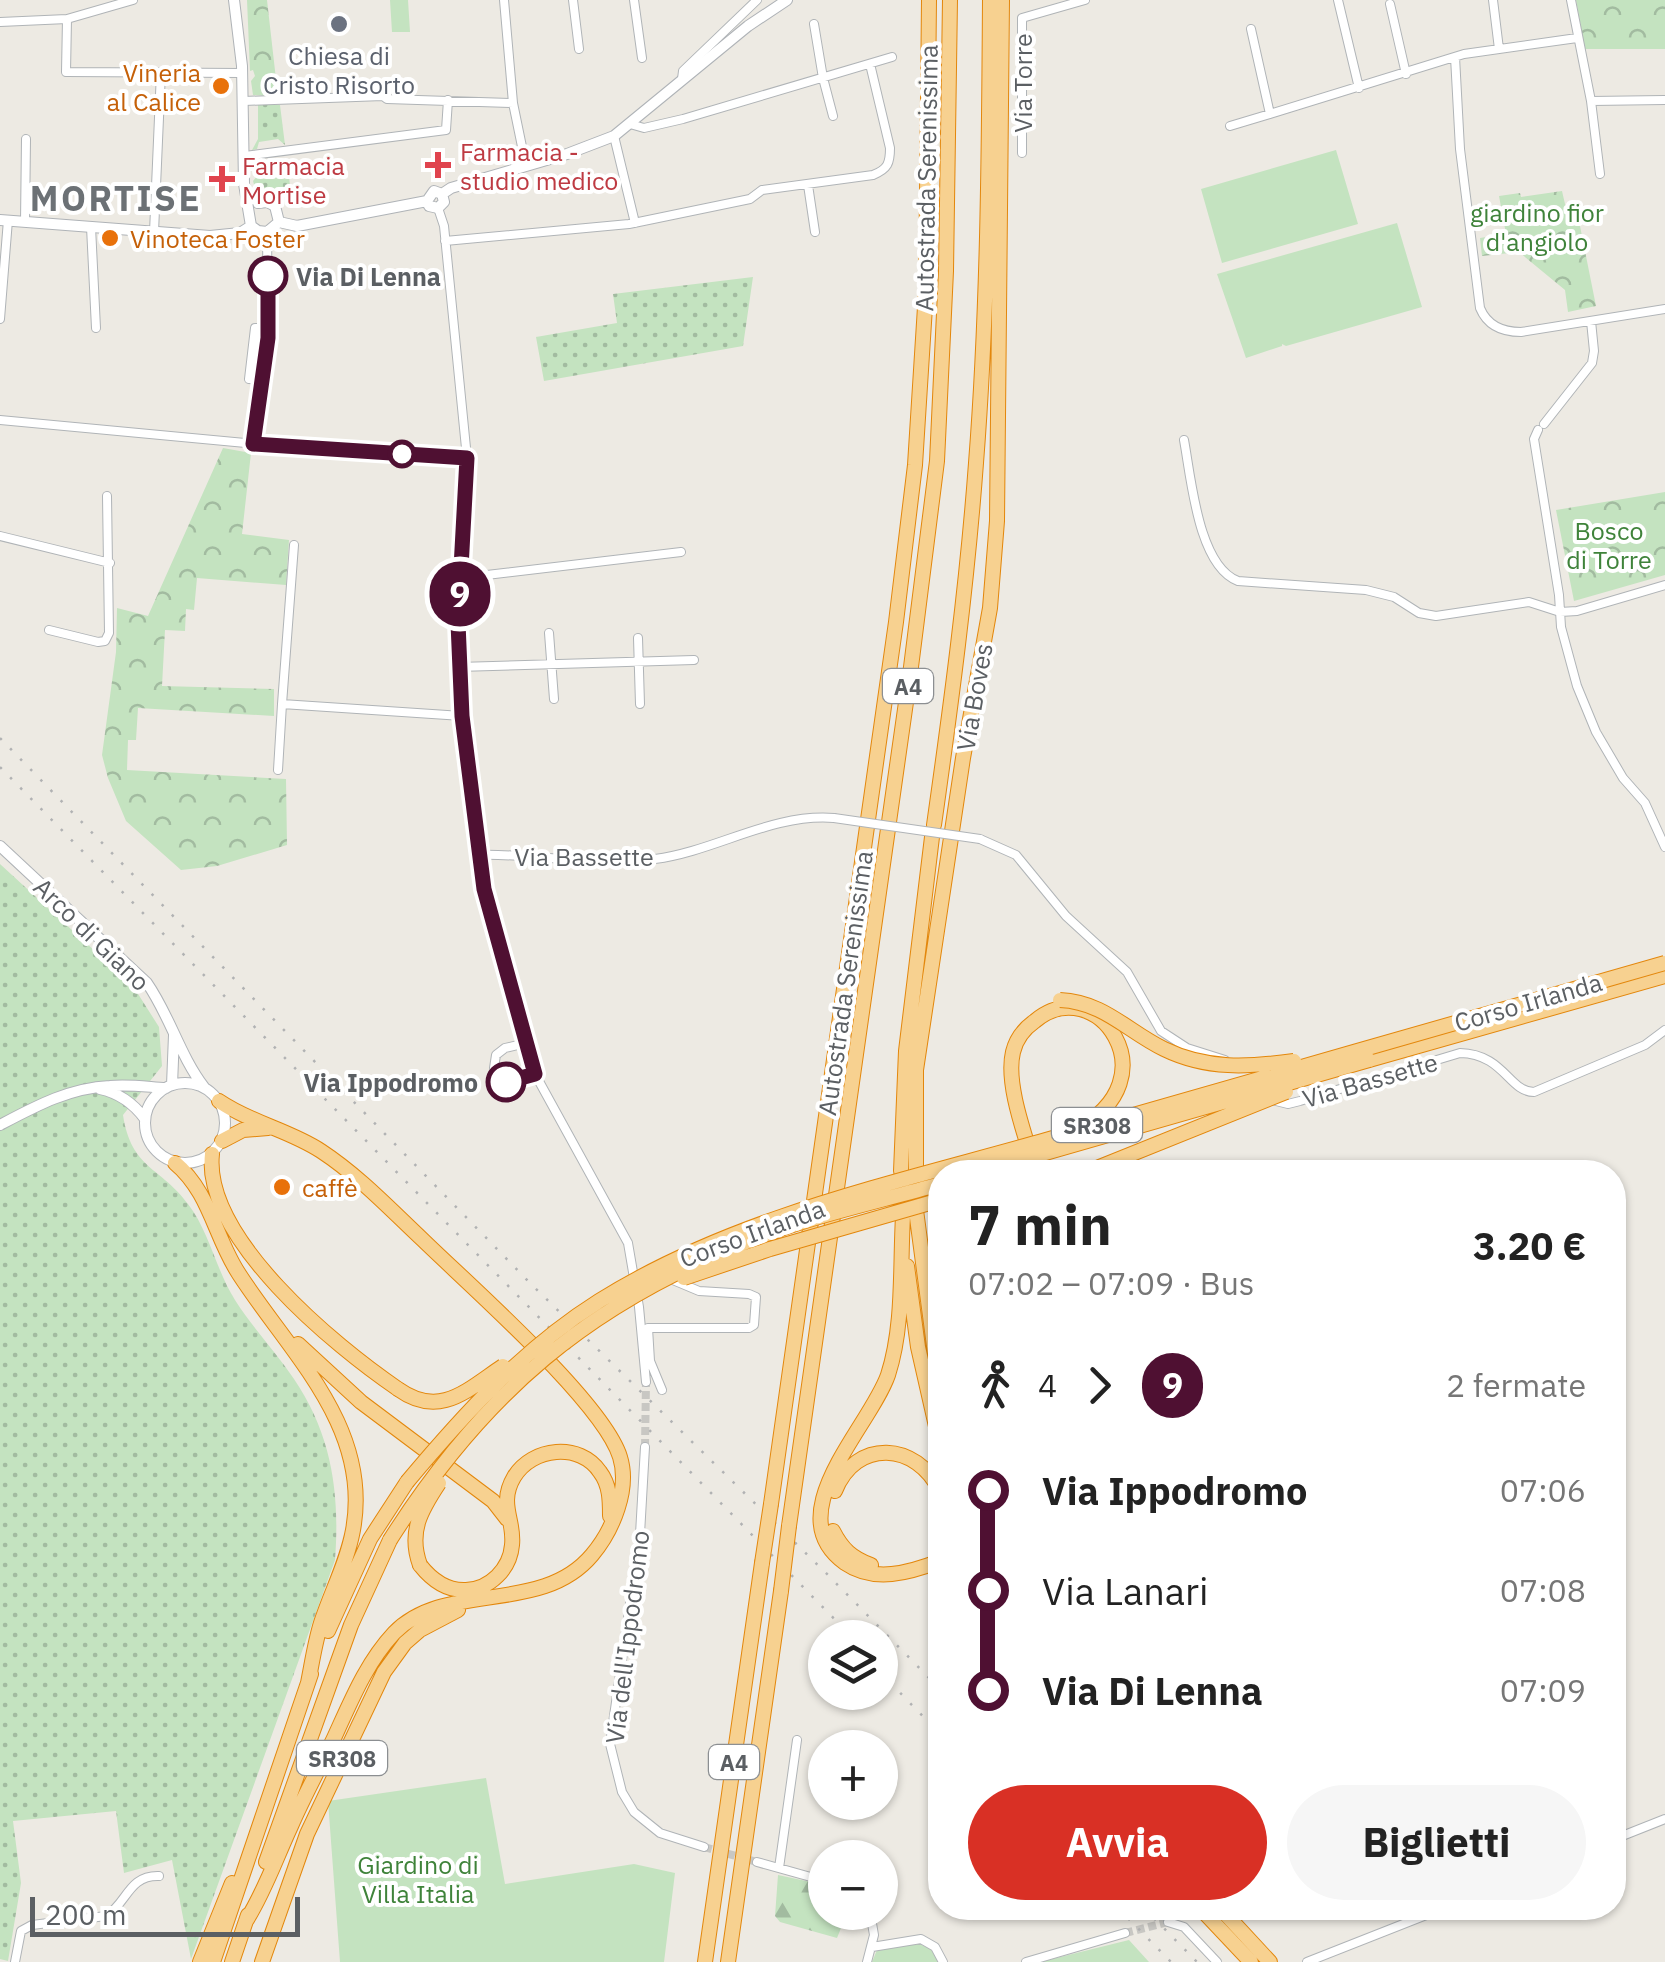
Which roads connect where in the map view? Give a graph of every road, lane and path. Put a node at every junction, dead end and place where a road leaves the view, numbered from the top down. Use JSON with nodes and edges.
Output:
{"nodes":[{"id":1,"x":133,"y":0,"type":"edge"},
{"id":2,"x":234,"y":0,"type":"edge"},
{"id":3,"x":504,"y":0,"type":"edge"},
{"id":4,"x":573,"y":0,"type":"edge"},
{"id":5,"x":634,"y":0,"type":"edge"},
{"id":6,"x":757,"y":0,"type":"edge"},
{"id":7,"x":786,"y":0,"type":"edge"},
{"id":8,"x":928,"y":0,"type":"edge"},
{"id":9,"x":950,"y":0,"type":"edge"},
{"id":10,"x":990,"y":0,"type":"edge"},
{"id":11,"x":1002,"y":0,"type":"edge"},
{"id":12,"x":1085,"y":0,"type":"edge"},
{"id":13,"x":1338,"y":0,"type":"edge"},
{"id":14,"x":1494,"y":0,"type":"edge"},
{"id":15,"x":1571,"y":0,"type":"edge"},
{"id":16,"x":1390,"y":4,"type":"dead end"},
{"id":17,"x":68,"y":19,"type":"junction"},
{"id":18,"x":0,"y":22,"type":"edge"},
{"id":19,"x":814,"y":24,"type":"dead end"},
{"id":20,"x":1251,"y":29,"type":"dead end"},
{"id":21,"x":1578,"y":38,"type":"junction"},
{"id":22,"x":579,"y":49,"type":"dead end"},
{"id":23,"x":1499,"y":50,"type":"junction"},
{"id":24,"x":892,"y":56,"type":"dead end"},
{"id":25,"x":642,"y":58,"type":"dead end"},
{"id":26,"x":1455,"y":58,"type":"junction"},
{"id":27,"x":870,"y":64,"type":"junction"},
{"id":28,"x":161,"y":72,"type":"junction"},
{"id":29,"x":242,"y":73,"type":"junction"},
{"id":30,"x":1406,"y":74,"type":"junction"},
{"id":31,"x":822,"y":78,"type":"junction"},
{"id":32,"x":682,"y":79,"type":"junction"},
{"id":33,"x":1358,"y":88,"type":"junction"},
{"id":34,"x":448,"y":100,"type":"junction"},
{"id":35,"x":1591,"y":101,"type":"junction"},
{"id":36,"x":244,"y":102,"type":"junction"},
{"id":37,"x":1665,"y":102,"type":"edge"},
{"id":38,"x":513,"y":103,"type":"junction"},
{"id":39,"x":1270,"y":114,"type":"junction"},
{"id":40,"x":833,"y":116,"type":"dead end"},
{"id":41,"x":630,"y":124,"type":"junction"},
{"id":42,"x":1230,"y":126,"type":"dead end"},
{"id":43,"x":610,"y":138,"type":"junction"},
{"id":44,"x":26,"y":139,"type":"dead end"},
{"id":45,"x":1022,"y":153,"type":"dead end"},
{"id":46,"x":244,"y":156,"type":"junction"},
{"id":47,"x":526,"y":166,"type":"junction"},
{"id":48,"x":1600,"y":174,"type":"dead end"},
{"id":49,"x":808,"y":185,"type":"junction"},
{"id":50,"x":245,"y":190,"type":"junction"},
{"id":51,"x":442,"y":194,"type":"junction"},
{"id":52,"x":427,"y":201,"type":"junction"},
{"id":53,"x":258,"y":203,"type":"junction"},
{"id":54,"x":438,"y":208,"type":"junction"},
{"id":55,"x":4,"y":220,"type":"edge"},
{"id":56,"x":250,"y":220,"type":"junction"},
{"id":57,"x":25,"y":222,"type":"junction"},
{"id":58,"x":279,"y":222,"type":"junction"},
{"id":59,"x":635,"y":223,"type":"junction"},
{"id":60,"x":91,"y":227,"type":"junction"},
{"id":61,"x":154,"y":232,"type":"junction"},
{"id":62,"x":267,"y":232,"type":"junction"},
{"id":63,"x":815,"y":232,"type":"dead end"},
{"id":64,"x":445,"y":241,"type":"junction"},
{"id":65,"x":1665,"y":310,"type":"edge"},
{"id":66,"x":0,"y":318,"type":"edge"},
{"id":67,"x":1591,"y":321,"type":"junction"},
{"id":68,"x":96,"y":328,"type":"dead end"},
{"id":69,"x":0,"y":420,"type":"edge"},
{"id":70,"x":1184,"y":440,"type":"dead end"},
{"id":71,"x":253,"y":444,"type":"junction"},
{"id":72,"x":467,"y":458,"type":"junction"},
{"id":73,"x":107,"y":496,"type":"dead end"},
{"id":74,"x":0,"y":536,"type":"edge"},
{"id":75,"x":294,"y":545,"type":"dead end"},
{"id":76,"x":681,"y":552,"type":"dead end"},
{"id":77,"x":110,"y":563,"type":"junction"},
{"id":78,"x":461,"y":578,"type":"junction"},
{"id":79,"x":1665,"y":584,"type":"edge"},
{"id":80,"x":1560,"y":612,"type":"junction"},
{"id":81,"x":49,"y":630,"type":"dead end"},
{"id":82,"x":549,"y":633,"type":"dead end"},
{"id":83,"x":638,"y":638,"type":"dead end"},
{"id":84,"x":639,"y":660,"type":"junction"},
{"id":85,"x":694,"y":660,"type":"dead end"},
{"id":86,"x":552,"y":664,"type":"junction"},
{"id":87,"x":458,"y":666,"type":"junction"},
{"id":88,"x":554,"y":699,"type":"dead end"},
{"id":89,"x":282,"y":704,"type":"junction"},
{"id":90,"x":640,"y":704,"type":"dead end"},
{"id":91,"x":462,"y":716,"type":"junction"},
{"id":92,"x":278,"y":770,"type":"dead end"},
{"id":93,"x":0,"y":846,"type":"edge"},
{"id":94,"x":1665,"y":847,"type":"edge"},
{"id":95,"x":478,"y":855,"type":"junction"},
{"id":96,"x":1665,"y":963,"type":"edge"},
{"id":97,"x":1665,"y":976,"type":"edge"},
{"id":98,"x":1062,"y":1004,"type":"junction"},
{"id":99,"x":173,"y":1029,"type":"junction"},
{"id":100,"x":1665,"y":1030,"type":"edge"},
{"id":101,"x":526,"y":1044,"type":"junction"},
{"id":102,"x":1340,"y":1055,"type":"junction"},
{"id":103,"x":1370,"y":1060,"type":"junction"},
{"id":104,"x":535,"y":1074,"type":"junction"},
{"id":105,"x":169,"y":1086,"type":"junction"},
{"id":106,"x":204,"y":1087,"type":"junction"},
{"id":107,"x":94,"y":1088,"type":"junction"},
{"id":108,"x":220,"y":1101,"type":"junction"},
{"id":109,"x":145,"y":1119,"type":"junction"},
{"id":110,"x":0,"y":1125,"type":"edge"},
{"id":111,"x":271,"y":1128,"type":"junction"},
{"id":112,"x":1062,"y":1136,"type":"junction"},
{"id":113,"x":222,"y":1142,"type":"junction"},
{"id":114,"x":212,"y":1154,"type":"junction"},
{"id":115,"x":981,"y":1160,"type":"edge"},
{"id":116,"x":1021,"y":1160,"type":"edge"},
{"id":117,"x":1029,"y":1160,"type":"edge"},
{"id":118,"x":1112,"y":1160,"type":"edge"},
{"id":119,"x":176,"y":1163,"type":"junction"},
{"id":120,"x":901,"y":1171,"type":"dead end"},
{"id":121,"x":928,"y":1176,"type":"edge"},
{"id":122,"x":928,"y":1187,"type":"edge"},
{"id":123,"x":928,"y":1204,"type":"edge"},
{"id":124,"x":920,"y":1246,"type":"junction"},
{"id":125,"x":636,"y":1283,"type":"junction"},
{"id":126,"x":928,"y":1286,"type":"edge"},
{"id":127,"x":627,"y":1298,"type":"junction"},
{"id":128,"x":928,"y":1304,"type":"edge"},
{"id":129,"x":270,"y":1317,"type":"junction"},
{"id":130,"x":550,"y":1335,"type":"junction"},
{"id":131,"x":646,"y":1382,"type":"tunnel mouth"},
{"id":132,"x":928,"y":1388,"type":"edge"},
{"id":133,"x":662,"y":1390,"type":"dead end"},
{"id":134,"x":490,"y":1410,"type":"junction"},
{"id":135,"x":645,"y":1447,"type":"tunnel mouth"},
{"id":136,"x":928,"y":1473,"type":"edge"},
{"id":137,"x":507,"y":1520,"type":"junction"},
{"id":138,"x":610,"y":1524,"type":"junction"},
{"id":139,"x":928,"y":1560,"type":"edge"},
{"id":140,"x":928,"y":1562,"type":"edge"},
{"id":141,"x":480,"y":1601,"type":"junction"},
{"id":142,"x":308,"y":1683,"type":"junction"},
{"id":143,"x":798,"y":1740,"type":"dead end"},
{"id":144,"x":1665,"y":1819,"type":"edge"},
{"id":145,"x":1626,"y":1834,"type":"edge"},
{"id":146,"x":255,"y":1838,"type":"junction"},
{"id":147,"x":704,"y":1847,"type":"tunnel mouth"},
{"id":148,"x":756,"y":1862,"type":"tunnel mouth"},
{"id":149,"x":779,"y":1868,"type":"junction"},
{"id":150,"x":159,"y":1876,"type":"dead end"},
{"id":151,"x":808,"y":1876,"type":"edge"},
{"id":152,"x":1211,"y":1920,"type":"edge"},
{"id":153,"x":1231,"y":1920,"type":"edge"},
{"id":154,"x":1414,"y":1920,"type":"edge"},
{"id":155,"x":246,"y":1921,"type":"junction"},
{"id":156,"x":1168,"y":1922,"type":"dead end"},
{"id":157,"x":873,"y":1930,"type":"edge"},
{"id":158,"x":1125,"y":1933,"type":"tunnel mouth"},
{"id":159,"x":872,"y":1947,"type":"junction"},
{"id":160,"x":15,"y":1962,"type":"edge"},
{"id":161,"x":200,"y":1962,"type":"edge"},
{"id":162,"x":213,"y":1962,"type":"edge"},
{"id":163,"x":232,"y":1962,"type":"edge"},
{"id":164,"x":262,"y":1962,"type":"edge"},
{"id":165,"x":706,"y":1962,"type":"edge"},
{"id":166,"x":728,"y":1962,"type":"edge"},
{"id":167,"x":867,"y":1962,"type":"edge"},
{"id":168,"x":943,"y":1962,"type":"edge"},
{"id":169,"x":1026,"y":1962,"type":"edge"},
{"id":170,"x":1218,"y":1962,"type":"edge"},
{"id":171,"x":1251,"y":1962,"type":"edge"},
{"id":172,"x":1270,"y":1962,"type":"edge"},
{"id":173,"x":1307,"y":1962,"type":"edge"}],
"edges":[{"from":1,"to":17,"type":"street"},
{"from":2,"to":29,"type":"street"},
{"from":3,"to":38,"type":"street"},
{"from":4,"to":22,"type":"street"},
{"from":5,"to":25,"type":"street"},
{"from":6,"to":32,"type":"street"},
{"from":7,"to":32,"type":"street"},
{"from":8,"to":165,"type":"highway","name":"Autostrada Serenissima","number":"A4","bridge":true},
{"from":9,"to":166,"type":"highway","name":"Autostrada Serenissima","number":"A4","bridge":true},
{"from":10,"to":120,"type":"highway","name":"Via Boves"},
{"from":11,"to":124,"type":"highway","name":"Via Boves"},
{"from":12,"to":45,"type":"street","name":"Via Torre"},
{"from":13,"to":33,"type":"street"},
{"from":14,"to":23,"type":"street"},
{"from":15,"to":21,"type":"street"},
{"from":16,"to":30,"type":"street"},
{"from":17,"to":18,"type":"street"},
{"from":17,"to":28,"type":"street"},
{"from":19,"to":31,"type":"street"},
{"from":20,"to":39,"type":"street"},
{"from":21,"to":23,"type":"street"},
{"from":21,"to":35,"type":"street"},
{"from":23,"to":26,"type":"street"},
{"from":24,"to":27,"type":"street"},
{"from":26,"to":30,"type":"street"},
{"from":26,"to":67,"type":"street"},
{"from":27,"to":31,"type":"street"},
{"from":27,"to":49,"type":"street"},
{"from":28,"to":29,"type":"street"},
{"from":28,"to":61,"type":"street"},
{"from":29,"to":36,"type":"street"},
{"from":30,"to":33,"type":"street"},
{"from":31,"to":40,"type":"street"},
{"from":31,"to":41,"type":"street"},
{"from":32,"to":41,"type":"street"},
{"from":33,"to":39,"type":"street"},
{"from":34,"to":36,"type":"street"},
{"from":34,"to":38,"type":"street"},
{"from":34,"to":46,"type":"street"},
{"from":35,"to":37,"type":"street"},
{"from":35,"to":48,"type":"street"},
{"from":36,"to":46,"type":"street"},
{"from":38,"to":47,"type":"street"},
{"from":39,"to":42,"type":"street"},
{"from":41,"to":43,"type":"street"},
{"from":43,"to":47,"type":"street"},
{"from":43,"to":59,"type":"street"},
{"from":44,"to":57,"type":"street"},
{"from":46,"to":50,"type":"street"},
{"from":47,"to":51,"type":"street"},
{"from":49,"to":59,"type":"street"},
{"from":49,"to":63,"type":"street"},
{"from":50,"to":53,"type":"street"},
{"from":50,"to":56,"type":"street"},
{"from":51,"to":52,"type":"street"},
{"from":51,"to":54,"type":"street"},
{"from":52,"to":54,"type":"street"},
{"from":52,"to":58,"type":"street"},
{"from":53,"to":56,"type":"street"},
{"from":53,"to":58,"type":"street"},
{"from":54,"to":64,"type":"street"},
{"from":55,"to":57,"type":"street"},
{"from":55,"to":66,"type":"street"},
{"from":56,"to":61,"type":"street"},
{"from":56,"to":62,"type":"street"},
{"from":57,"to":60,"type":"street"},
{"from":58,"to":62,"type":"street"},
{"from":59,"to":64,"type":"street"},
{"from":60,"to":61,"type":"street"},
{"from":60,"to":68,"type":"street"},
{"from":62,"to":71,"type":"street"},
{"from":64,"to":72,"type":"street"},
{"from":65,"to":67,"type":"street"},
{"from":67,"to":80,"type":"street"},
{"from":69,"to":71,"type":"street"},
{"from":70,"to":80,"type":"street"},
{"from":71,"to":72,"type":"street"},
{"from":72,"to":78,"type":"street"},
{"from":73,"to":77,"type":"street"},
{"from":74,"to":77,"type":"street"},
{"from":75,"to":89,"type":"street"},
{"from":76,"to":78,"type":"street"},
{"from":77,"to":81,"type":"street"},
{"from":78,"to":87,"type":"street"},
{"from":79,"to":80,"type":"street"},
{"from":80,"to":94,"type":"street"},
{"from":82,"to":86,"type":"street"},
{"from":83,"to":84,"type":"street"},
{"from":84,"to":85,"type":"street"},
{"from":84,"to":86,"type":"street"},
{"from":84,"to":90,"type":"street"},
{"from":86,"to":87,"type":"street"},
{"from":86,"to":88,"type":"street"},
{"from":87,"to":91,"type":"street"},
{"from":89,"to":91,"type":"street"},
{"from":89,"to":92,"type":"street"},
{"from":91,"to":95,"type":"street"},
{"from":93,"to":99,"type":"street","name":"Arco di Giano"},
{"from":95,"to":100,"type":"street","name":"Via Bassette","bridge":true},
{"from":95,"to":101,"type":"street"},
{"from":96,"to":102,"type":"highway","name":"Corso Irlanda","number":"SR308","bridge":true},
{"from":97,"to":103,"type":"highway","name":"Corso Irlanda","number":"SR308"},
{"from":98,"to":102,"type":"highway","bridge":true},
{"from":98,"to":112,"type":"highway","bridge":true},
{"from":98,"to":117,"type":"highway"},
{"from":99,"to":105,"type":"street","name":"Arco di Giano"},
{"from":99,"to":106,"type":"street","name":"Arco di Giano"},
{"from":101,"to":104,"type":"street"},
{"from":101,"to":104,"type":"street"},
{"from":102,"to":112,"type":"highway","name":"Corso Irlanda","number":"SR308","bridge":true},
{"from":103,"to":116,"type":"highway","name":"Corso Irlanda","number":"SR308","bridge":true},
{"from":103,"to":118,"type":"highway","bridge":true},
{"from":104,"to":125,"type":"street"},
{"from":105,"to":106,"type":"street"},
{"from":105,"to":107,"type":"street"},
{"from":105,"to":109,"type":"street"},
{"from":106,"to":108,"type":"street"},
{"from":107,"to":109,"type":"street"},
{"from":107,"to":110,"type":"street"},
{"from":108,"to":111,"type":"highway"},
{"from":108,"to":113,"type":"street"},
{"from":109,"to":119,"type":"street"},
{"from":111,"to":113,"type":"highway"},
{"from":111,"to":138,"type":"highway"},
{"from":112,"to":115,"type":"highway","name":"Corso Irlanda","number":"SR308","bridge":true},
{"from":113,"to":114,"type":"street"},
{"from":114,"to":119,"type":"street"},
{"from":114,"to":130,"type":"highway","bridge":true},
{"from":119,"to":129,"type":"highway"},
{"from":121,"to":130,"type":"highway","name":"Corso Irlanda","number":"SR308","bridge":true},
{"from":122,"to":127,"type":"highway","name":"Corso Irlanda","number":"SR308","bridge":true},
{"from":123,"to":127,"type":"highway","bridge":true},
{"from":124,"to":126,"type":"highway"},
{"from":124,"to":128,"type":"highway","name":"Via Boves"},
{"from":125,"to":131,"type":"street"},
{"from":125,"to":133,"type":"street"},
{"from":127,"to":134,"type":"highway","name":"Corso Irlanda","number":"SR308","bridge":true},
{"from":129,"to":137,"type":"highway"},
{"from":129,"to":142,"type":"highway"},
{"from":130,"to":142,"type":"highway","name":"Corso Irlanda","number":"SR308","bridge":true},
{"from":132,"to":140,"type":"highway"},
{"from":134,"to":137,"type":"highway","bridge":true},
{"from":134,"to":155,"type":"highway","name":"Corso Irlanda","number":"SR308","bridge":true},
{"from":135,"to":147,"type":"street","name":"Via dell'Ippodromo"},
{"from":136,"to":139,"type":"highway"},
{"from":137,"to":138,"type":"highway"},
{"from":138,"to":141,"type":"highway"},
{"from":141,"to":155,"type":"highway"},
{"from":141,"to":164,"type":"highway","number":"SR308"},
{"from":142,"to":146,"type":"highway","name":"Corso Irlanda","number":"SR308"},
{"from":143,"to":149,"type":"street"},
{"from":144,"to":145,"type":"street"},
{"from":146,"to":161,"type":"highway","number":"SR308"},
{"from":146,"to":162,"type":"highway","name":"Corso Irlanda","number":"SR308"},
{"from":148,"to":149,"type":"street"},
{"from":149,"to":151,"type":"street"},
{"from":150,"to":160,"type":"street"},
{"from":152,"to":171,"type":"highway"},
{"from":153,"to":172,"type":"highway"},
{"from":154,"to":173,"type":"street"},
{"from":155,"to":163,"type":"highway","name":"Corso Irlanda","number":"SR308"},
{"from":156,"to":170,"type":"street"},
{"from":157,"to":159,"type":"street"},
{"from":158,"to":169,"type":"street"},
{"from":159,"to":167,"type":"street"},
{"from":159,"to":168,"type":"street"}]}
